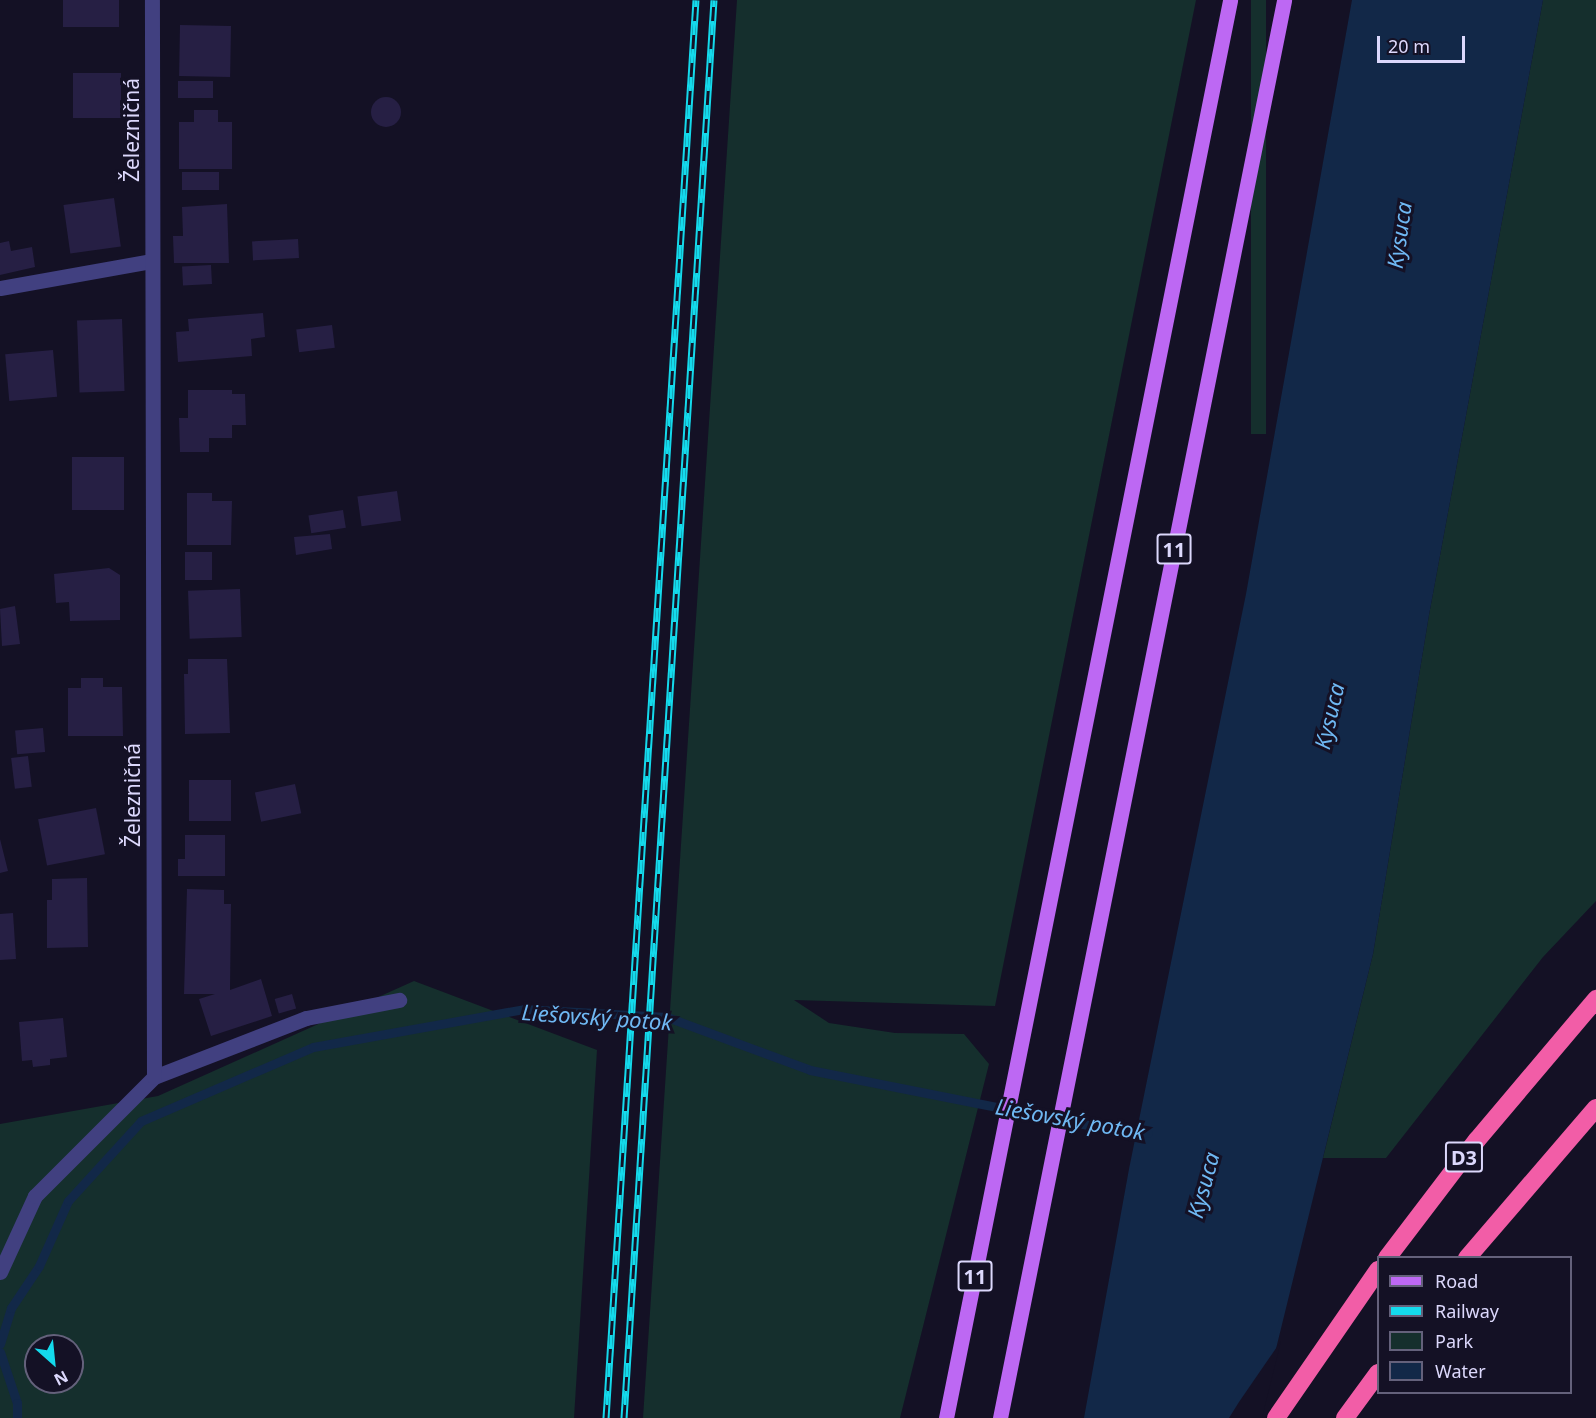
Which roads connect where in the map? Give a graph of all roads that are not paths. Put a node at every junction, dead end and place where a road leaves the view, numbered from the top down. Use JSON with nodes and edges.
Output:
{"nodes":[{"id":1,"x":152,"y":0,"type":"edge"},
{"id":2,"x":1230,"y":0,"type":"edge"},
{"id":3,"x":1284,"y":0,"type":"edge"},
{"id":4,"x":151,"y":261,"type":"junction"},
{"id":5,"x":0,"y":288,"type":"edge"},
{"id":6,"x":1596,"y":999,"type":"edge"},
{"id":7,"x":399,"y":1000,"type":"dead end"},
{"id":8,"x":154,"y":1077,"type":"junction"},
{"id":9,"x":1596,"y":1108,"type":"edge"},
{"id":10,"x":1388,"y":1256,"type":"edge"},
{"id":11,"x":1468,"y":1256,"type":"edge"},
{"id":12,"x":1377,"y":1271,"type":"edge"},
{"id":13,"x":0,"y":1272,"type":"edge"},
{"id":14,"x":1377,"y":1374,"type":"edge"},
{"id":15,"x":946,"y":1418,"type":"edge"},
{"id":16,"x":1000,"y":1418,"type":"edge"},
{"id":17,"x":1276,"y":1418,"type":"edge"},
{"id":18,"x":1345,"y":1418,"type":"edge"}],
"edges":[{"from":1,"to":4,"type":"street","name":"Železničná"},
{"from":2,"to":15,"type":"main road","number":"11"},
{"from":3,"to":16,"type":"main road","number":"11"},
{"from":4,"to":5,"type":"street"},
{"from":4,"to":8,"type":"street","name":"Železničná"},
{"from":6,"to":10,"type":"highway","number":"D3"},
{"from":7,"to":8,"type":"street"},
{"from":8,"to":13,"type":"street"},
{"from":9,"to":11,"type":"highway"},
{"from":12,"to":17,"type":"highway"},
{"from":14,"to":18,"type":"highway"}]}
